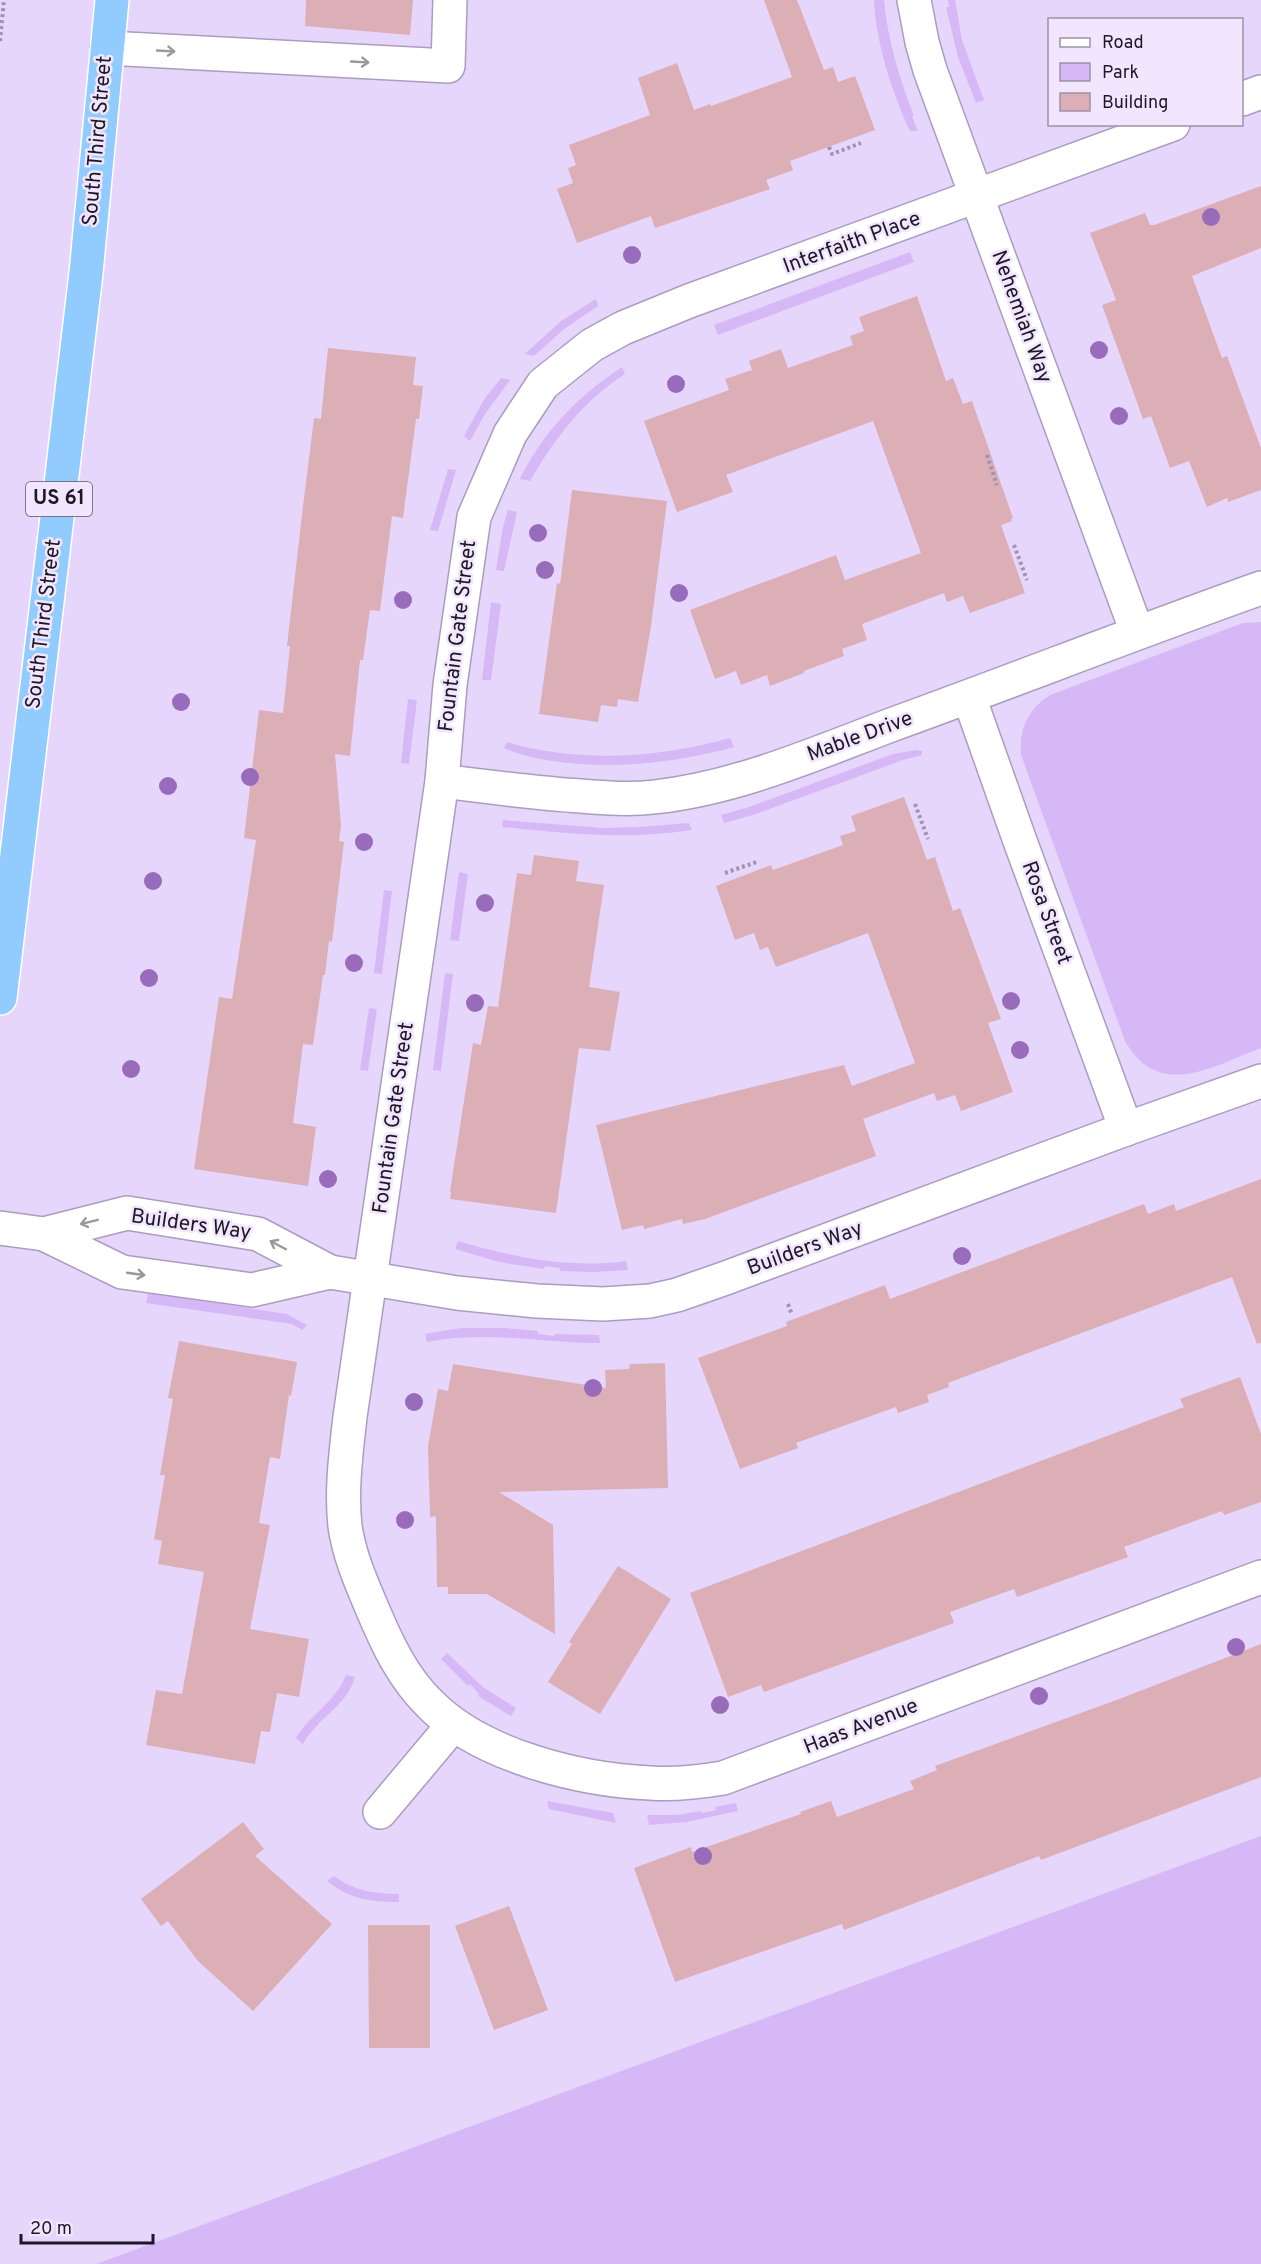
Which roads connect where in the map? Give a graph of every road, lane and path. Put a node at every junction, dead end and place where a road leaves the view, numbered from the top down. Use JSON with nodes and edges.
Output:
{"nodes":[{"id":1,"x":4,"y":0,"type":"edge"},
{"id":2,"x":112,"y":0,"type":"edge"},
{"id":3,"x":450,"y":0,"type":"edge"},
{"id":4,"x":914,"y":0,"type":"edge"},
{"id":5,"x":0,"y":41,"type":"edge"},
{"id":6,"x":107,"y":48,"type":"junction"},
{"id":7,"x":1261,"y":92,"type":"edge"},
{"id":8,"x":1243,"y":99,"type":"edge"},
{"id":9,"x":1168,"y":126,"type":"edge"},
{"id":10,"x":861,"y":143,"type":"dead end"},
{"id":11,"x":829,"y":147,"type":"dead end"},
{"id":12,"x":978,"y":196,"type":"junction"},
{"id":13,"x":543,"y":384,"type":"joint"},
{"id":14,"x":987,"y":456,"type":"dead end"},
{"id":15,"x":998,"y":485,"type":"dead end"},
{"id":16,"x":1014,"y":545,"type":"dead end"},
{"id":17,"x":1027,"y":580,"type":"dead end"},
{"id":18,"x":1261,"y":588,"type":"edge"},
{"id":19,"x":1137,"y":632,"type":"junction"},
{"id":20,"x":969,"y":697,"type":"junction"},
{"id":21,"x":442,"y":781,"type":"junction"},
{"id":22,"x":915,"y":804,"type":"dead end"},
{"id":23,"x":928,"y":839,"type":"dead end"},
{"id":24,"x":759,"y":861,"type":"dead end"},
{"id":25,"x":725,"y":873,"type":"dead end"},
{"id":26,"x":0,"y":998,"type":"edge"},
{"id":27,"x":1261,"y":1081,"type":"edge"},
{"id":28,"x":1126,"y":1129,"type":"junction"},
{"id":29,"x":0,"y":1227,"type":"edge"},
{"id":30,"x":44,"y":1234,"type":"junction"},
{"id":31,"x":330,"y":1272,"type":"junction"},
{"id":32,"x":370,"y":1279,"type":"junction"},
{"id":33,"x":788,"y":1304,"type":"dead end"},
{"id":34,"x":792,"y":1316,"type":"dead end"},
{"id":35,"x":1261,"y":1577,"type":"edge"},
{"id":36,"x":453,"y":1725,"type":"junction"},
{"id":37,"x":380,"y":1812,"type":"dead end"}],
"edges":[{"from":1,"to":5,"type":"path"},
{"from":2,"to":6,"type":"highway","name":"South Third Street","number":"US 61"},
{"from":6,"to":3,"type":"street","one_way":true},
{"from":4,"to":12,"type":"street","name":"Nehemiah Way"},
{"from":6,"to":26,"type":"highway","name":"South Third Street","number":"US 61"},
{"from":7,"to":8,"type":"street"},
{"from":9,"to":12,"type":"street","name":"Interfaith Place"},
{"from":10,"to":11,"type":"path"},
{"from":12,"to":13,"type":"street","name":"Interfaith Place"},
{"from":12,"to":19,"type":"street","name":"Nehemiah Way"},
{"from":13,"to":21,"type":"street","name":"Fountain Gate Street"},
{"from":14,"to":15,"type":"path"},
{"from":16,"to":17,"type":"path"},
{"from":18,"to":19,"type":"street","name":"Mable Drive"},
{"from":19,"to":20,"type":"street","name":"Mable Drive"},
{"from":20,"to":21,"type":"street","name":"Mable Drive"},
{"from":20,"to":28,"type":"street","name":"Rosa Street"},
{"from":21,"to":32,"type":"street","name":"Fountain Gate Street"},
{"from":22,"to":23,"type":"path"},
{"from":24,"to":25,"type":"path"},
{"from":27,"to":28,"type":"street","name":"Builders Way"},
{"from":28,"to":32,"type":"street","name":"Builders Way"},
{"from":29,"to":30,"type":"street","name":"Builders Way"},
{"from":30,"to":31,"type":"street","name":"Builders Way","one_way":true},
{"from":31,"to":30,"type":"street","name":"Builders Way","one_way":true},
{"from":31,"to":32,"type":"street","name":"Builders Way"},
{"from":32,"to":36,"type":"street","name":"Fountain Gate Street"},
{"from":33,"to":34,"type":"path"},
{"from":35,"to":36,"type":"street","name":"Haas Avenue"},
{"from":36,"to":37,"type":"street"}]}
